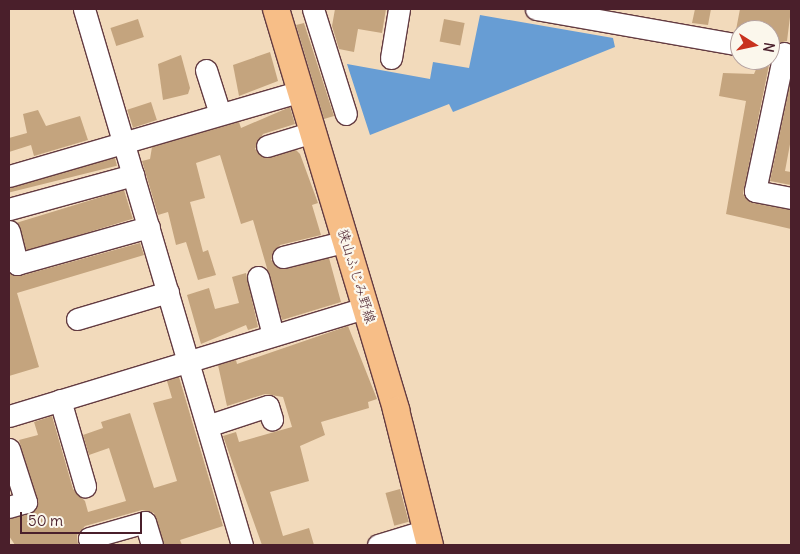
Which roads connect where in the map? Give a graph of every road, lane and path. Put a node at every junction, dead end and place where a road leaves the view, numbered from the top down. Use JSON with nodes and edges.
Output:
{"nodes":[{"id":1,"x":84,"y":9,"type":"edge"},
{"id":2,"x":276,"y":9,"type":"edge"},
{"id":3,"x":313,"y":9,"type":"edge"},
{"id":4,"x":399,"y":9,"type":"edge"},
{"id":5,"x":536,"y":9,"type":"edge"},
{"id":6,"x":730,"y":43,"type":"edge"},
{"id":7,"x":782,"y":52,"type":"edge"},
{"id":8,"x":390,"y":58,"type":"dead end"},
{"id":9,"x":206,"y":70,"type":"dead end"},
{"id":10,"x":301,"y":91,"type":"junction"},
{"id":11,"x":220,"y":114,"type":"junction"},
{"id":12,"x":346,"y":114,"type":"dead end"},
{"id":13,"x":313,"y":132,"type":"junction"},
{"id":14,"x":124,"y":142,"type":"junction"},
{"id":15,"x":267,"y":146,"type":"dead end"},
{"id":16,"x":134,"y":175,"type":"junction"},
{"id":17,"x":9,"y":176,"type":"edge"},
{"id":18,"x":791,"y":198,"type":"edge"},
{"id":19,"x":9,"y":209,"type":"edge"},
{"id":20,"x":149,"y":227,"type":"junction"},
{"id":21,"x":9,"y":231,"type":"edge"},
{"id":22,"x":347,"y":241,"type":"junction"},
{"id":23,"x":283,"y":257,"type":"dead end"},
{"id":24,"x":258,"y":277,"type":"dead end"},
{"id":25,"x":168,"y":292,"type":"junction"},
{"id":26,"x":367,"y":307,"type":"junction"},
{"id":27,"x":77,"y":319,"type":"dead end"},
{"id":28,"x":273,"y":335,"type":"junction"},
{"id":29,"x":188,"y":361,"type":"junction"},
{"id":30,"x":60,"y":400,"type":"junction"},
{"id":31,"x":9,"y":416,"type":"edge"},
{"id":32,"x":272,"y":419,"type":"dead end"},
{"id":33,"x":207,"y":426,"type":"junction"},
{"id":34,"x":9,"y":449,"type":"edge"},
{"id":35,"x":85,"y":486,"type":"dead end"},
{"id":36,"x":9,"y":507,"type":"edge"},
{"id":37,"x":429,"y":538,"type":"edge"},
{"id":38,"x":91,"y":545,"type":"edge"},
{"id":39,"x":152,"y":545,"type":"edge"},
{"id":40,"x":242,"y":545,"type":"edge"},
{"id":41,"x":378,"y":545,"type":"edge"}],
"edges":[{"from":1,"to":14,"type":"street"},
{"from":2,"to":10,"type":"main road","name":"狭山ふじみ野線"},
{"from":3,"to":12,"type":"street"},
{"from":4,"to":8,"type":"street"},
{"from":5,"to":6,"type":"street"},
{"from":7,"to":18,"type":"street"},
{"from":9,"to":11,"type":"street"},
{"from":10,"to":11,"type":"street"},
{"from":10,"to":13,"type":"main road","name":"狭山ふじみ野線"},
{"from":11,"to":14,"type":"street"},
{"from":13,"to":15,"type":"street"},
{"from":13,"to":22,"type":"main road","name":"狭山ふじみ野線"},
{"from":14,"to":16,"type":"street"},
{"from":14,"to":17,"type":"street"},
{"from":16,"to":19,"type":"street"},
{"from":16,"to":20,"type":"street"},
{"from":20,"to":21,"type":"street"},
{"from":20,"to":25,"type":"street"},
{"from":22,"to":23,"type":"street"},
{"from":22,"to":26,"type":"main road","name":"狭山ふじみ野線"},
{"from":24,"to":28,"type":"street"},
{"from":25,"to":27,"type":"street"},
{"from":25,"to":29,"type":"street"},
{"from":26,"to":28,"type":"street"},
{"from":26,"to":37,"type":"main road","name":"狭山ふじみ野線"},
{"from":28,"to":29,"type":"street"},
{"from":29,"to":30,"type":"street"},
{"from":29,"to":33,"type":"street"},
{"from":30,"to":31,"type":"street"},
{"from":30,"to":35,"type":"street"},
{"from":32,"to":33,"type":"street"},
{"from":33,"to":40,"type":"street"},
{"from":34,"to":36,"type":"street"},
{"from":37,"to":41,"type":"street"},
{"from":38,"to":39,"type":"street"}]}
